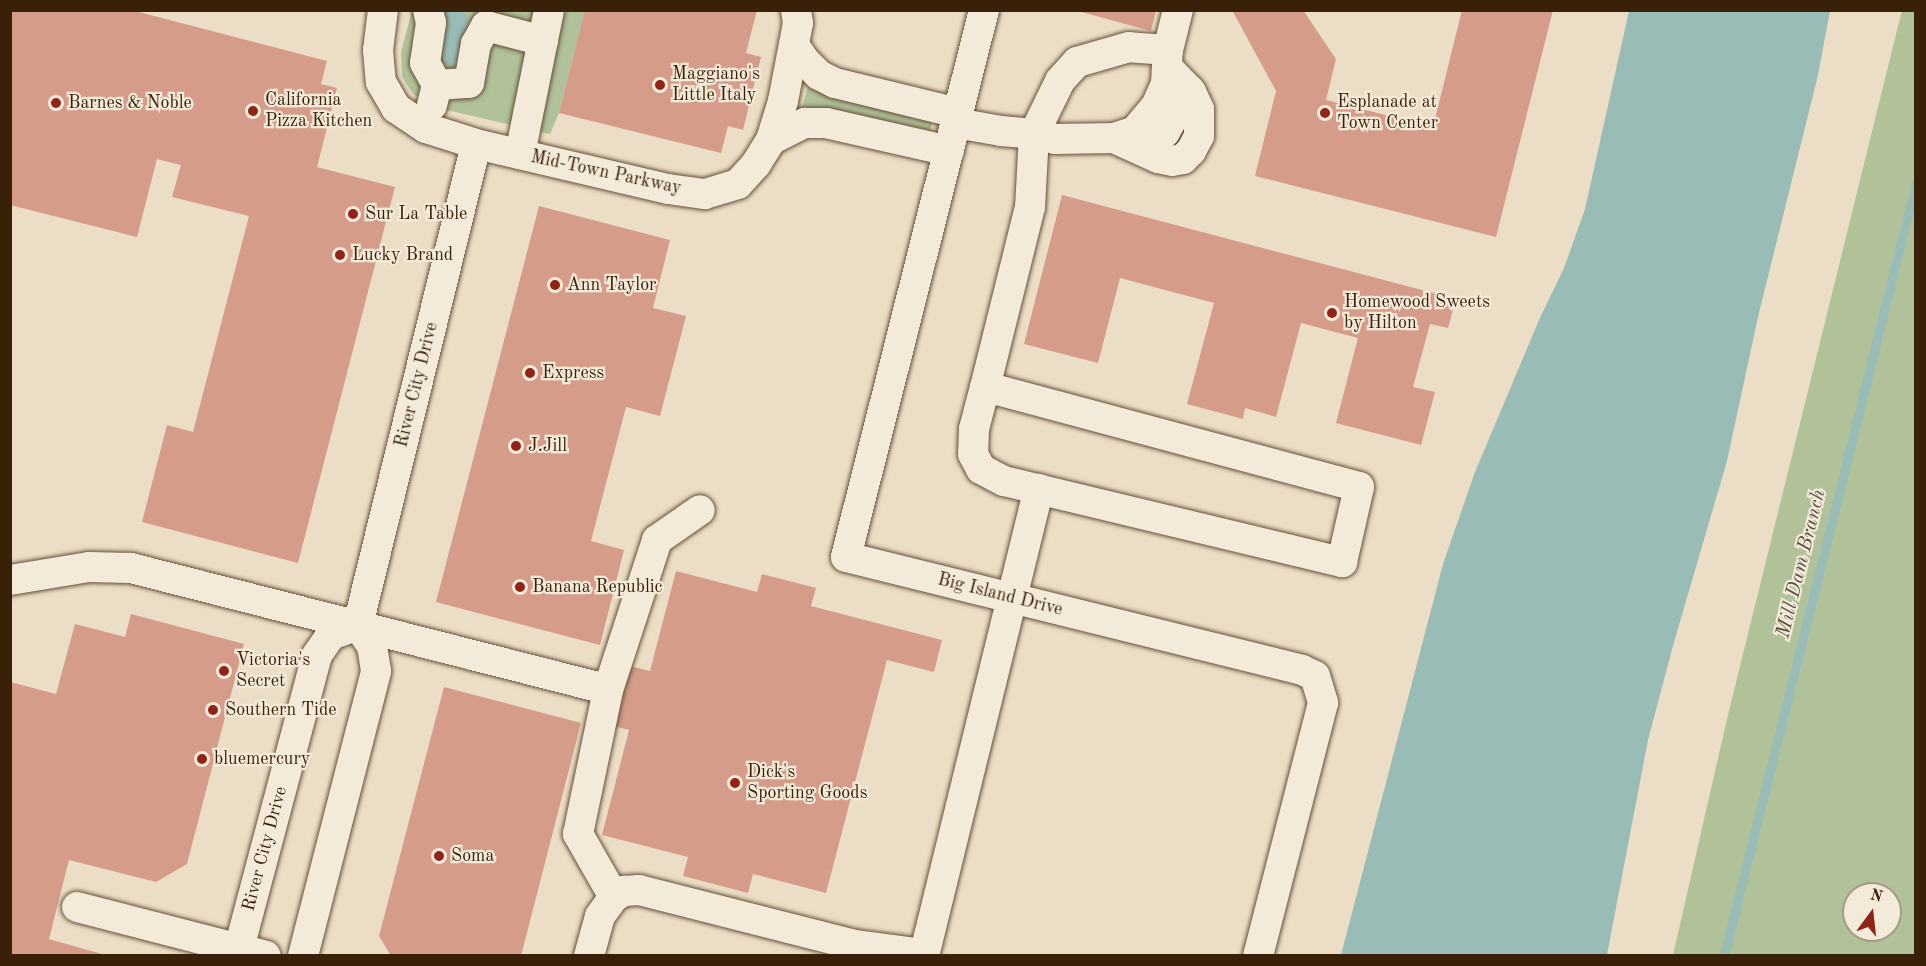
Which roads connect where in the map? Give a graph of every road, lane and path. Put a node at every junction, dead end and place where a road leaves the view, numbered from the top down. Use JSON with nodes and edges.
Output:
{"nodes":[{"id":1,"x":383,"y":10,"type":"edge"},
{"id":2,"x":549,"y":10,"type":"edge"},
{"id":3,"x":796,"y":10,"type":"edge"},
{"id":4,"x":984,"y":10,"type":"edge"},
{"id":5,"x":1178,"y":10,"type":"edge"},
{"id":6,"x":430,"y":17,"type":"edge"},
{"id":7,"x":481,"y":27,"type":"edge"},
{"id":8,"x":543,"y":41,"type":"junction"},
{"id":9,"x":794,"y":45,"type":"junction"},
{"id":10,"x":1168,"y":59,"type":"junction"},
{"id":11,"x":379,"y":65,"type":"junction"},
{"id":12,"x":431,"y":74,"type":"junction"},
{"id":13,"x":957,"y":118,"type":"junction"},
{"id":14,"x":426,"y":128,"type":"junction"},
{"id":15,"x":1034,"y":134,"type":"junction"},
{"id":16,"x":1114,"y":138,"type":"junction"},
{"id":17,"x":771,"y":140,"type":"junction"},
{"id":18,"x":476,"y":144,"type":"junction"},
{"id":19,"x":948,"y":151,"type":"junction"},
{"id":20,"x":520,"y":154,"type":"junction"},
{"id":21,"x":985,"y":387,"type":"junction"},
{"id":22,"x":1039,"y":489,"type":"junction"},
{"id":23,"x":699,"y":510,"type":"dead end"},
{"id":24,"x":10,"y":580,"type":"edge"},
{"id":25,"x":1014,"y":599,"type":"junction"},
{"id":26,"x":358,"y":625,"type":"junction"},
{"id":27,"x":608,"y":690,"type":"junction"},
{"id":28,"x":614,"y":897,"type":"junction"},
{"id":29,"x":76,"y":907,"type":"dead end"},
{"id":30,"x":247,"y":953,"type":"edge"},
{"id":31,"x":924,"y":955,"type":"edge"},
{"id":32,"x":303,"y":956,"type":"edge"},
{"id":33,"x":589,"y":956,"type":"edge"},
{"id":34,"x":1258,"y":956,"type":"edge"}],
"edges":[{"from":1,"to":11,"type":"street","name":"Mid-Town Parkway"},
{"from":2,"to":8,"type":"street"},
{"from":3,"to":9,"type":"street","name":"Mid-Town Parkway"},
{"from":4,"to":13,"type":"street","name":"Big Island Drive"},
{"from":5,"to":10,"type":"street"},
{"from":6,"to":7,"type":"street"},
{"from":6,"to":12,"type":"street"},
{"from":7,"to":8,"type":"street"},
{"from":7,"to":12,"type":"street"},
{"from":8,"to":20,"type":"street"},
{"from":9,"to":13,"type":"street"},
{"from":9,"to":17,"type":"street","name":"Mid-Town Parkway"},
{"from":10,"to":15,"type":"street"},
{"from":10,"to":16,"type":"street"},
{"from":10,"to":16,"type":"street"},
{"from":11,"to":12,"type":"street"},
{"from":11,"to":14,"type":"street","name":"Mid-Town Parkway"},
{"from":12,"to":14,"type":"street"},
{"from":13,"to":15,"type":"street"},
{"from":13,"to":19,"type":"street","name":"Big Island Drive"},
{"from":14,"to":18,"type":"street","name":"Mid-Town Parkway"},
{"from":15,"to":16,"type":"street"},
{"from":15,"to":21,"type":"street"},
{"from":17,"to":19,"type":"street"},
{"from":17,"to":20,"type":"street","name":"Mid-Town Parkway"},
{"from":18,"to":20,"type":"street","name":"Mid-Town Parkway"},
{"from":18,"to":26,"type":"street","name":"River City Drive"},
{"from":19,"to":25,"type":"street","name":"Big Island Drive"},
{"from":21,"to":22,"type":"street"},
{"from":21,"to":22,"type":"street"},
{"from":22,"to":25,"type":"street"},
{"from":23,"to":27,"type":"street"},
{"from":24,"to":26,"type":"street"},
{"from":25,"to":31,"type":"street"},
{"from":25,"to":34,"type":"street","name":"Big Island Drive"},
{"from":26,"to":27,"type":"street"},
{"from":26,"to":30,"type":"street","name":"River City Drive"},
{"from":26,"to":32,"type":"street"},
{"from":27,"to":28,"type":"street"},
{"from":28,"to":31,"type":"street"},
{"from":28,"to":33,"type":"street"},
{"from":29,"to":30,"type":"street"}]}
